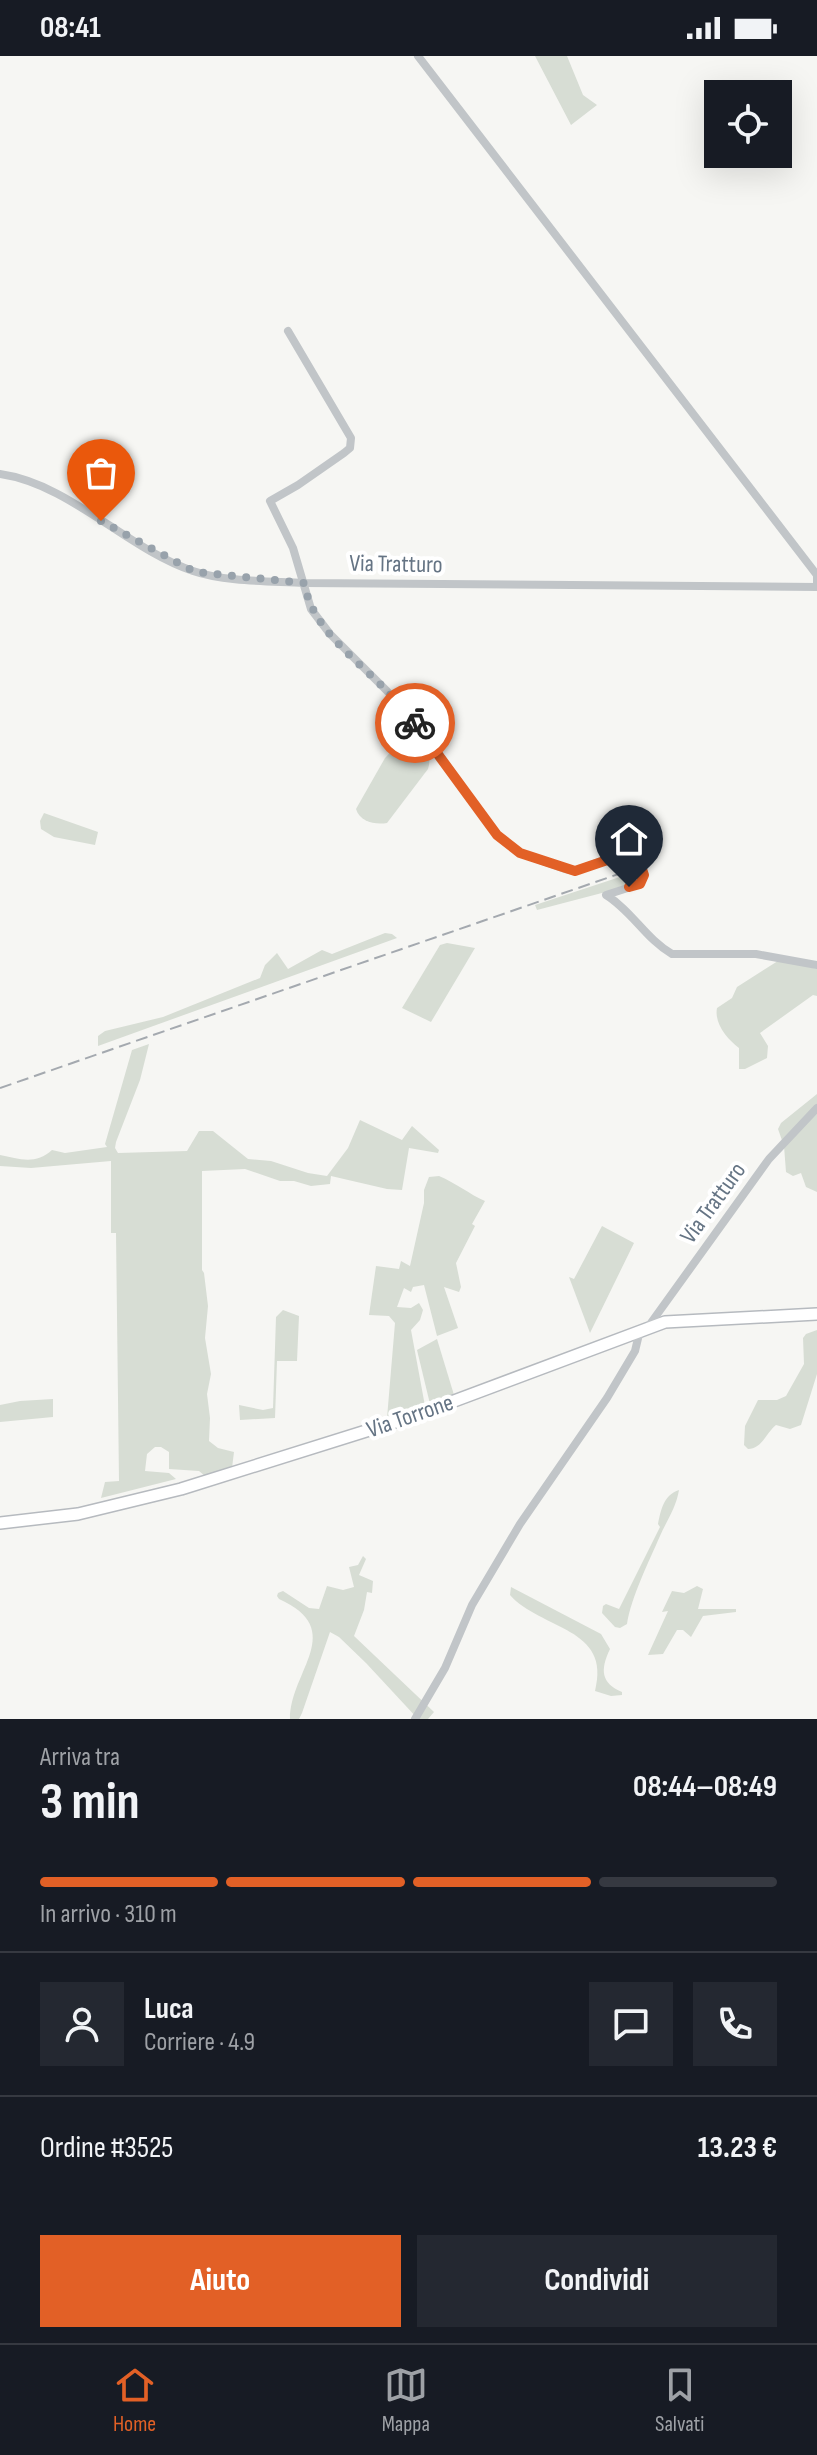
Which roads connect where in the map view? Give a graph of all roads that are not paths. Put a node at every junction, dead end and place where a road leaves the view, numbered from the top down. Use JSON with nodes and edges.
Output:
{"nodes":[{"id":1,"x":418,"y":56,"type":"edge"},
{"id":2,"x":288,"y":331,"type":"dead end"},
{"id":3,"x":0,"y":474,"type":"edge"},
{"id":4,"x":304,"y":583,"type":"junction"},
{"id":5,"x":817,"y":587,"type":"edge"},
{"id":6,"x":817,"y":965,"type":"edge"},
{"id":7,"x":817,"y":1108,"type":"edge"},
{"id":8,"x":817,"y":1314,"type":"edge"},
{"id":9,"x":644,"y":1329,"type":"junction"},
{"id":10,"x":0,"y":1523,"type":"edge"},
{"id":11,"x":415,"y":1719,"type":"edge"}],
"edges":[{"from":1,"to":5,"type":"street"},
{"from":2,"to":4,"type":"street"},
{"from":3,"to":4,"type":"street","name":"Via Tratturo"},
{"from":4,"to":5,"type":"street","name":"Via Tratturo"},
{"from":4,"to":6,"type":"street"},
{"from":7,"to":9,"type":"street","name":"Via Tratturo"},
{"from":8,"to":9,"type":"main road","name":"Via Torrone"},
{"from":9,"to":10,"type":"main road","name":"Via Torrone"},
{"from":9,"to":11,"type":"street","name":"Via Tratturo"}]}
